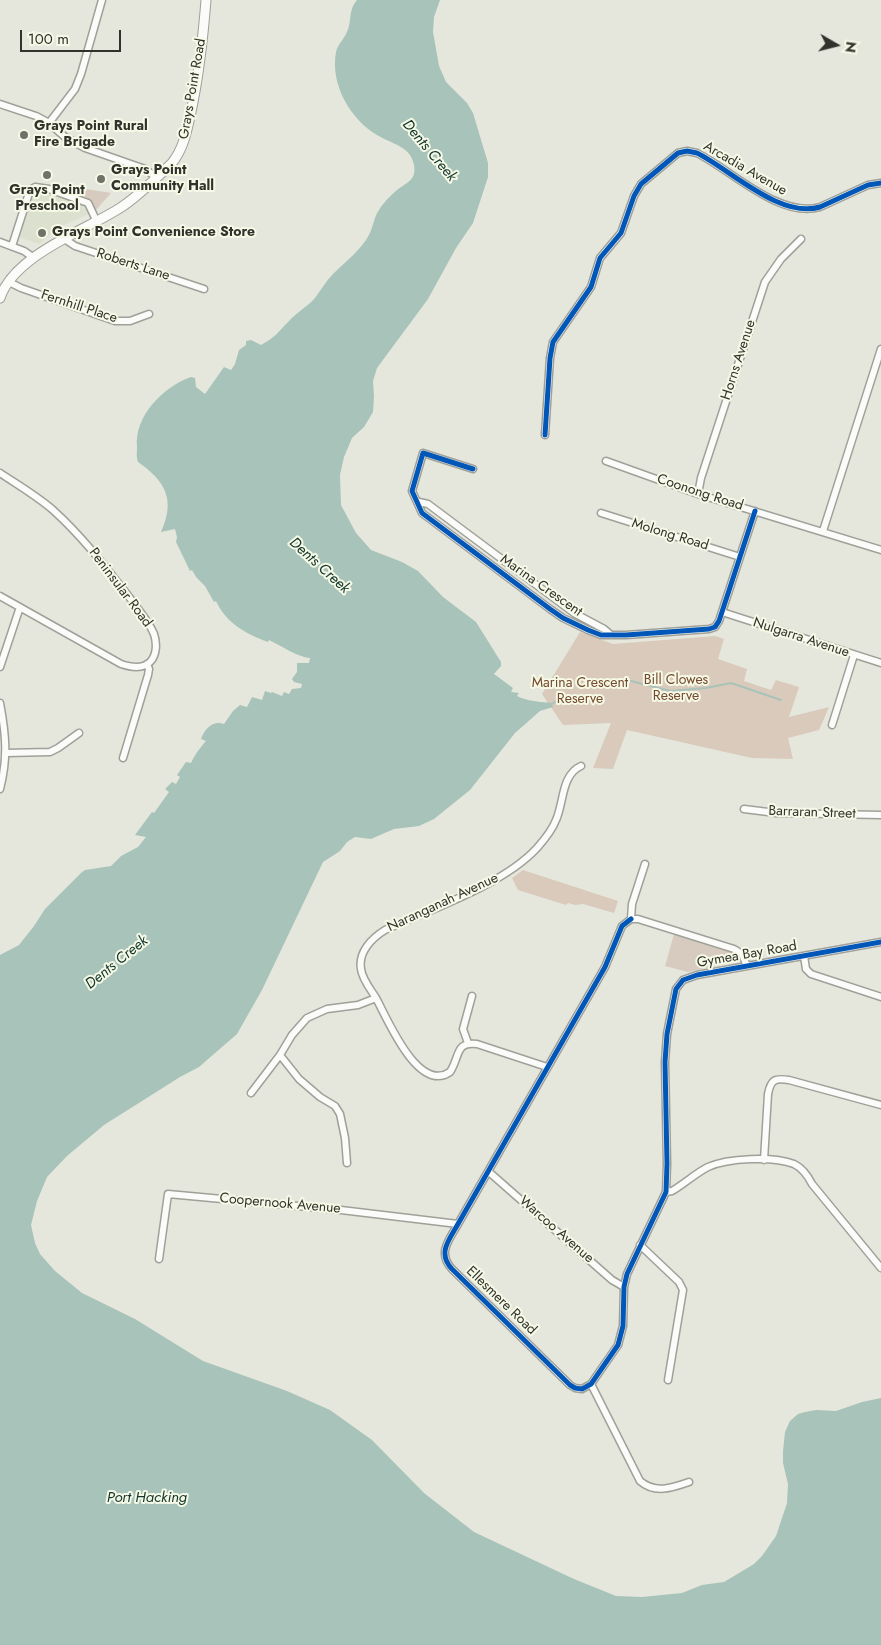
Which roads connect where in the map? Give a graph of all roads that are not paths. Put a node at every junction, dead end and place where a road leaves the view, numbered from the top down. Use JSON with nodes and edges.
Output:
{"nodes":[{"id":1,"x":102,"y":0,"type":"edge"},
{"id":2,"x":206,"y":0,"type":"edge"},
{"id":3,"x":0,"y":104,"type":"edge"},
{"id":4,"x":49,"y":123,"type":"junction"},
{"id":5,"x":156,"y":177,"type":"junction"},
{"id":6,"x":881,"y":183,"type":"edge"},
{"id":7,"x":96,"y":220,"type":"junction"},
{"id":8,"x":63,"y":238,"type":"junction"},
{"id":9,"x":801,"y":238,"type":"dead end"},
{"id":10,"x":0,"y":242,"type":"edge"},
{"id":11,"x":12,"y":246,"type":"junction"},
{"id":12,"x":34,"y":258,"type":"junction"},
{"id":13,"x":9,"y":282,"type":"junction"},
{"id":14,"x":204,"y":289,"type":"dead end"},
{"id":15,"x":0,"y":298,"type":"edge"},
{"id":16,"x":149,"y":314,"type":"dead end"},
{"id":17,"x":881,"y":349,"type":"edge"},
{"id":18,"x":545,"y":435,"type":"dead end"},
{"id":19,"x":606,"y":461,"type":"dead end"},
{"id":20,"x":473,"y":469,"type":"dead end"},
{"id":21,"x":0,"y":474,"type":"edge"},
{"id":22,"x":698,"y":494,"type":"junction"},
{"id":23,"x":419,"y":502,"type":"junction"},
{"id":24,"x":755,"y":511,"type":"junction"},
{"id":25,"x":600,"y":513,"type":"dead end"},
{"id":26,"x":823,"y":531,"type":"junction"},
{"id":27,"x":881,"y":550,"type":"edge"},
{"id":28,"x":740,"y":557,"type":"junction"},
{"id":29,"x":0,"y":596,"type":"edge"},
{"id":30,"x":20,"y":607,"type":"junction"},
{"id":31,"x":722,"y":612,"type":"junction"},
{"id":32,"x":611,"y":635,"type":"junction"},
{"id":33,"x":854,"y":655,"type":"junction"},
{"id":34,"x":881,"y":663,"type":"edge"},
{"id":35,"x":147,"y":664,"type":"junction"},
{"id":36,"x":0,"y":667,"type":"edge"},
{"id":37,"x":0,"y":703,"type":"edge"},
{"id":38,"x":832,"y":725,"type":"dead end"},
{"id":39,"x":78,"y":733,"type":"dead end"},
{"id":40,"x":6,"y":752,"type":"junction"},
{"id":41,"x":123,"y":758,"type":"dead end"},
{"id":42,"x":581,"y":766,"type":"dead end"},
{"id":43,"x":0,"y":789,"type":"edge"},
{"id":44,"x":744,"y":809,"type":"dead end"},
{"id":45,"x":881,"y":815,"type":"edge"},
{"id":46,"x":645,"y":864,"type":"dead end"},
{"id":47,"x":631,"y":919,"type":"junction"},
{"id":48,"x":881,"y":942,"type":"edge"},
{"id":49,"x":804,"y":956,"type":"junction"},
{"id":50,"x":747,"y":966,"type":"junction"},
{"id":51,"x":472,"y":996,"type":"dead end"},
{"id":52,"x":881,"y":996,"type":"edge"},
{"id":53,"x":376,"y":998,"type":"junction"},
{"id":54,"x":468,"y":1043,"type":"junction"},
{"id":55,"x":280,"y":1055,"type":"junction"},
{"id":56,"x":547,"y":1067,"type":"junction"},
{"id":57,"x":251,"y":1093,"type":"dead end"},
{"id":58,"x":881,"y":1105,"type":"edge"},
{"id":59,"x":764,"y":1160,"type":"junction"},
{"id":60,"x":347,"y":1163,"type":"dead end"},
{"id":61,"x":489,"y":1172,"type":"junction"},
{"id":62,"x":666,"y":1192,"type":"junction"},
{"id":63,"x":458,"y":1224,"type":"junction"},
{"id":64,"x":640,"y":1245,"type":"junction"},
{"id":65,"x":159,"y":1259,"type":"dead end"},
{"id":66,"x":881,"y":1268,"type":"edge"},
{"id":67,"x":624,"y":1287,"type":"junction"},
{"id":68,"x":668,"y":1380,"type":"dead end"},
{"id":69,"x":591,"y":1384,"type":"junction"},
{"id":70,"x":689,"y":1482,"type":"dead end"}],
"edges":[{"from":1,"to":4,"type":"street"},
{"from":2,"to":5,"type":"street","name":"Grays Point Road"},
{"from":3,"to":4,"type":"street"},
{"from":4,"to":5,"type":"street"},
{"from":5,"to":7,"type":"street","name":"Grays Point Road"},
{"from":6,"to":18,"type":"street","name":"Arcadia Avenue"},
{"from":7,"to":8,"type":"street","name":"Grays Point Road"},
{"from":7,"to":11,"type":"street"},
{"from":8,"to":12,"type":"street","name":"Grays Point Road"},
{"from":8,"to":14,"type":"street","name":"Roberts Lane"},
{"from":9,"to":22,"type":"street","name":"Horns Avenue"},
{"from":10,"to":11,"type":"street"},
{"from":11,"to":12,"type":"street"},
{"from":12,"to":13,"type":"street","name":"Grays Point Road"},
{"from":13,"to":15,"type":"street","name":"Grays Point Road"},
{"from":13,"to":16,"type":"street","name":"Fernhill Place"},
{"from":17,"to":26,"type":"street"},
{"from":19,"to":22,"type":"street","name":"Coonong Road"},
{"from":20,"to":23,"type":"street","name":"Marina Crescent"},
{"from":21,"to":35,"type":"street","name":"Peninsular Road"},
{"from":22,"to":24,"type":"street","name":"Coonong Road"},
{"from":23,"to":32,"type":"street","name":"Marina Crescent"},
{"from":23,"to":32,"type":"street","name":"Marina Crescent"},
{"from":24,"to":26,"type":"street","name":"Coonong Road"},
{"from":24,"to":28,"type":"street","name":"Marina Crescent"},
{"from":25,"to":28,"type":"street","name":"Molong Road"},
{"from":26,"to":27,"type":"street","name":"Coonong Road"},
{"from":28,"to":31,"type":"street","name":"Marina Crescent"},
{"from":29,"to":30,"type":"street"},
{"from":30,"to":35,"type":"street"},
{"from":30,"to":36,"type":"street"},
{"from":31,"to":32,"type":"street","name":"Marina Crescent"},
{"from":31,"to":33,"type":"street","name":"Nulgarra Avenue"},
{"from":33,"to":34,"type":"street","name":"Nulgarra Avenue"},
{"from":33,"to":38,"type":"street"},
{"from":35,"to":41,"type":"street","name":"Peninsular Road"},
{"from":37,"to":40,"type":"street"},
{"from":39,"to":40,"type":"street"},
{"from":40,"to":43,"type":"street"},
{"from":42,"to":53,"type":"street","name":"Naranganah Avenue"},
{"from":44,"to":45,"type":"street","name":"Barraran Street"},
{"from":46,"to":47,"type":"street","name":"Ellesmere Road"},
{"from":47,"to":50,"type":"street"},
{"from":47,"to":56,"type":"street","name":"Ellesmere Road"},
{"from":48,"to":49,"type":"street","name":"Gymea Bay Road"},
{"from":49,"to":50,"type":"street","name":"Gymea Bay Road"},
{"from":49,"to":52,"type":"street"},
{"from":50,"to":62,"type":"street","name":"Gymea Bay Road"},
{"from":51,"to":54,"type":"street"},
{"from":53,"to":54,"type":"street","name":"Naranganah Avenue"},
{"from":53,"to":55,"type":"street"},
{"from":54,"to":56,"type":"street"},
{"from":55,"to":57,"type":"street"},
{"from":55,"to":60,"type":"street"},
{"from":56,"to":61,"type":"street","name":"Ellesmere Road"},
{"from":58,"to":59,"type":"street"},
{"from":59,"to":62,"type":"street"},
{"from":59,"to":66,"type":"street"},
{"from":61,"to":63,"type":"street","name":"Ellesmere Road"},
{"from":61,"to":67,"type":"street","name":"Warcoo Avenue"},
{"from":62,"to":64,"type":"street"},
{"from":63,"to":65,"type":"street","name":"Coopernook Avenue"},
{"from":63,"to":69,"type":"street","name":"Ellesmere Road"},
{"from":64,"to":67,"type":"street"},
{"from":64,"to":68,"type":"street"},
{"from":67,"to":69,"type":"street"},
{"from":69,"to":70,"type":"street"}]}
